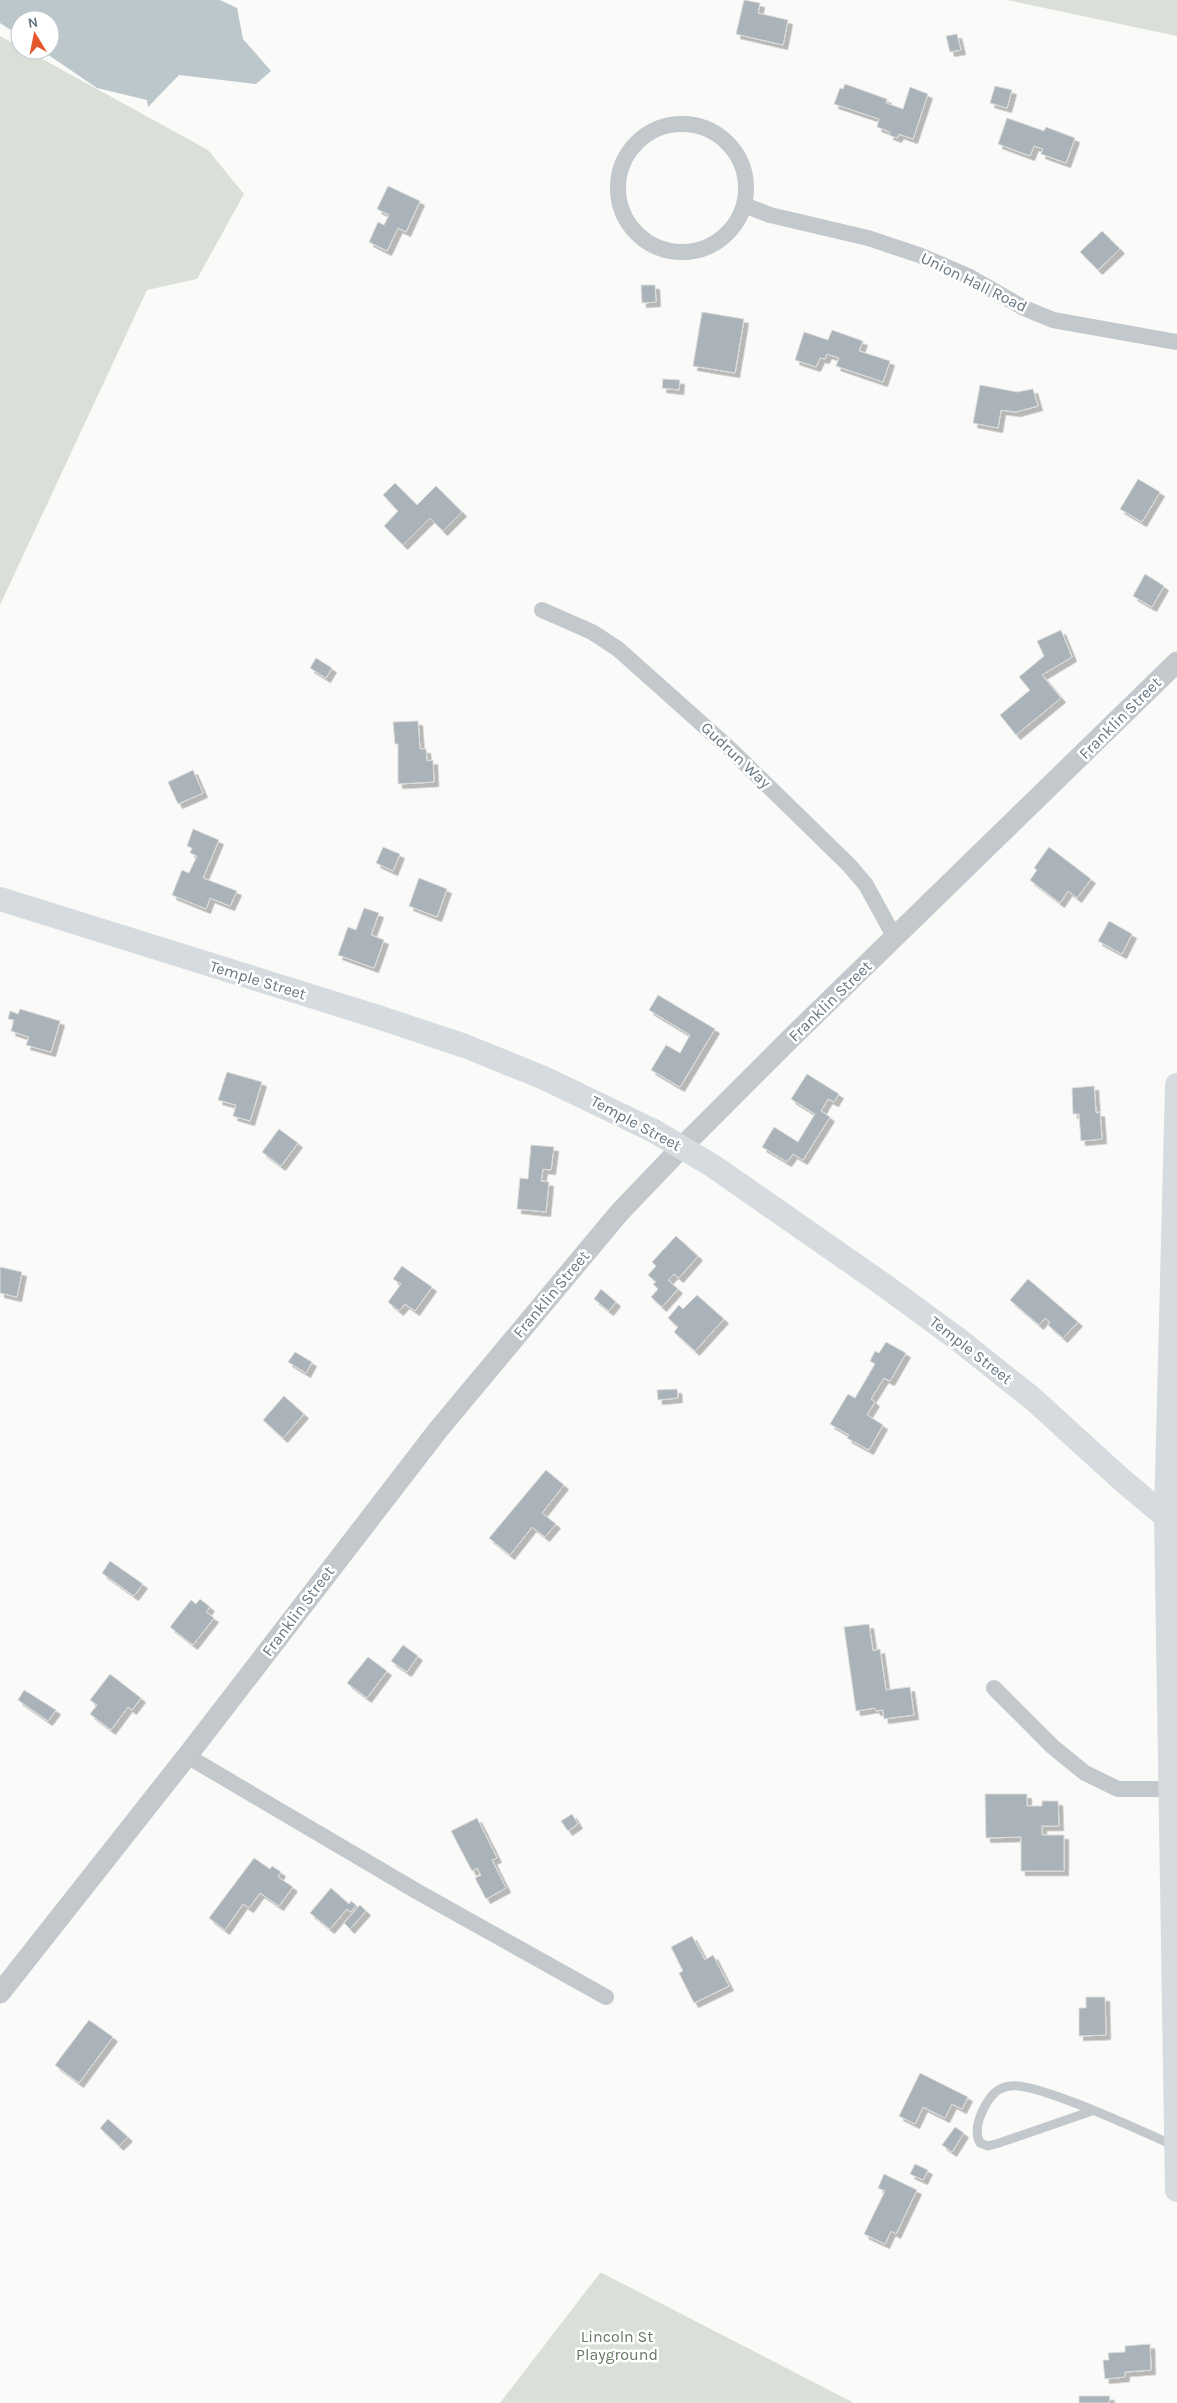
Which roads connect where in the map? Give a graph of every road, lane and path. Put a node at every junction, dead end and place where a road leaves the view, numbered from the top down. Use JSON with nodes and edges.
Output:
{"nodes":[{"id":1,"x":744,"y":205,"type":"junction"},
{"id":2,"x":1177,"y":342,"type":"edge"},
{"id":3,"x":542,"y":610,"type":"dead end"},
{"id":4,"x":1177,"y":662,"type":"edge"},
{"id":5,"x":0,"y":899,"type":"edge"},
{"id":6,"x":895,"y":938,"type":"junction"},
{"id":7,"x":1177,"y":1085,"type":"edge"},
{"id":8,"x":682,"y":1147,"type":"junction"},
{"id":9,"x":1171,"y":1521,"type":"edge"},
{"id":10,"x":994,"y":1688,"type":"dead end"},
{"id":11,"x":187,"y":1756,"type":"junction"},
{"id":12,"x":1170,"y":1789,"type":"junction"},
{"id":13,"x":0,"y":1993,"type":"edge"},
{"id":14,"x":606,"y":1997,"type":"dead end"},
{"id":15,"x":1092,"y":2111,"type":"junction"},
{"id":16,"x":1176,"y":2146,"type":"junction"},
{"id":17,"x":1177,"y":2190,"type":"edge"}],
"edges":[{"from":1,"to":1,"type":"street"},
{"from":1,"to":2,"type":"street","name":"Union Hall Road"},
{"from":3,"to":6,"type":"street","name":"Gudrun Way"},
{"from":4,"to":6,"type":"street","name":"Franklin Street"},
{"from":5,"to":8,"type":"main road","name":"Temple Street"},
{"from":6,"to":8,"type":"street","name":"Franklin Street"},
{"from":7,"to":9,"type":"main road"},
{"from":8,"to":9,"type":"main road","name":"Temple Street"},
{"from":8,"to":11,"type":"street","name":"Franklin Street"},
{"from":9,"to":12,"type":"main road"},
{"from":10,"to":12,"type":"street"},
{"from":11,"to":13,"type":"street","name":"Franklin Street"},
{"from":11,"to":14,"type":"street"},
{"from":12,"to":16,"type":"main road"},
{"from":15,"to":15,"type":"lane"},
{"from":15,"to":16,"type":"lane"},
{"from":16,"to":17,"type":"main road"}]}
